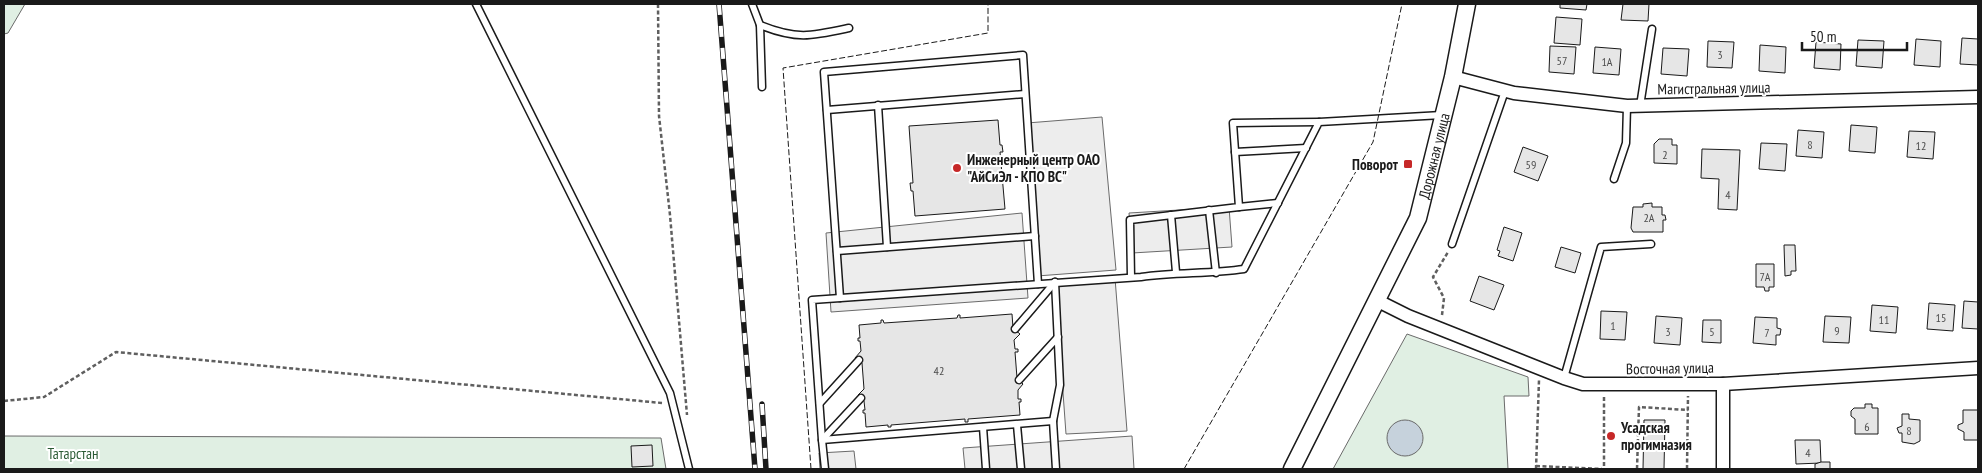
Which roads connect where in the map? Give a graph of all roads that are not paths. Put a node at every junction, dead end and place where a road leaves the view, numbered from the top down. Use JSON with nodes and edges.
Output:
{"nodes":[{"id":1,"x":476,"y":4,"type":"edge"},
{"id":2,"x":752,"y":4,"type":"edge"},
{"id":3,"x":1467,"y":4,"type":"edge"},
{"id":4,"x":760,"y":25,"type":"junction"},
{"id":5,"x":849,"y":28,"type":"dead end"},
{"id":6,"x":1652,"y":29,"type":"dead end"},
{"id":7,"x":1453,"y":76,"type":"junction"},
{"id":8,"x":762,"y":88,"type":"dead end"},
{"id":9,"x":1505,"y":91,"type":"junction"},
{"id":10,"x":1025,"y":94,"type":"junction"},
{"id":11,"x":1978,"y":97,"type":"edge"},
{"id":12,"x":878,"y":106,"type":"junction"},
{"id":13,"x":1634,"y":106,"type":"junction"},
{"id":14,"x":827,"y":110,"type":"junction"},
{"id":15,"x":1443,"y":115,"type":"junction"},
{"id":16,"x":1319,"y":122,"type":"junction"},
{"id":17,"x":1306,"y":148,"type":"junction"},
{"id":18,"x":1235,"y":152,"type":"junction"},
{"id":19,"x":1614,"y":179,"type":"dead end"},
{"id":20,"x":1278,"y":203,"type":"junction"},
{"id":21,"x":1239,"y":207,"type":"junction"},
{"id":22,"x":1209,"y":210,"type":"junction"},
{"id":23,"x":1172,"y":215,"type":"junction"},
{"id":24,"x":1035,"y":236,"type":"junction"},
{"id":25,"x":1452,"y":244,"type":"road end"},
{"id":26,"x":1651,"y":244,"type":"dead end"},
{"id":27,"x":887,"y":247,"type":"junction"},
{"id":28,"x":837,"y":251,"type":"junction"},
{"id":29,"x":1176,"y":272,"type":"junction"},
{"id":30,"x":1216,"y":273,"type":"junction"},
{"id":31,"x":1131,"y":277,"type":"junction"},
{"id":32,"x":1055,"y":282,"type":"junction"},
{"id":33,"x":1038,"y":284,"type":"junction"},
{"id":34,"x":840,"y":298,"type":"junction"},
{"id":35,"x":1378,"y":301,"type":"junction"},
{"id":36,"x":1015,"y":330,"type":"dead end"},
{"id":37,"x":1058,"y":337,"type":"junction"},
{"id":38,"x":858,"y":360,"type":"dead end"},
{"id":39,"x":1978,"y":368,"type":"edge"},
{"id":40,"x":1564,"y":378,"type":"junction"},
{"id":41,"x":1019,"y":380,"type":"dead end"},
{"id":42,"x":1723,"y":384,"type":"junction"},
{"id":43,"x":861,"y":398,"type":"dead end"},
{"id":44,"x":820,"y":403,"type":"junction"},
{"id":45,"x":1053,"y":422,"type":"junction"},
{"id":46,"x":1018,"y":425,"type":"junction"},
{"id":47,"x":983,"y":427,"type":"junction"},
{"id":48,"x":822,"y":440,"type":"junction"},
{"id":49,"x":1296,"y":465,"type":"edge"},
{"id":50,"x":689,"y":469,"type":"edge"},
{"id":51,"x":825,"y":469,"type":"edge"},
{"id":52,"x":986,"y":469,"type":"edge"},
{"id":53,"x":1020,"y":469,"type":"edge"},
{"id":54,"x":1056,"y":469,"type":"edge"},
{"id":55,"x":1285,"y":469,"type":"edge"},
{"id":56,"x":1723,"y":469,"type":"edge"}],
"edges":[{"from":1,"to":50,"type":"lane"},
{"from":2,"to":4,"type":"lane"},
{"from":3,"to":7,"type":"street","name":"Дорожная улица"},
{"from":4,"to":5,"type":"lane"},
{"from":4,"to":8,"type":"lane"},
{"from":6,"to":13,"type":"lane"},
{"from":7,"to":9,"type":"street","name":"Магистральная улица"},
{"from":7,"to":15,"type":"street","name":"Дорожная улица"},
{"from":9,"to":13,"type":"street","name":"Магистральная улица"},
{"from":9,"to":25,"type":"lane"},
{"from":10,"to":12,"type":"lane"},
{"from":10,"to":14,"type":"lane"},
{"from":10,"to":24,"type":"lane"},
{"from":11,"to":13,"type":"street","name":"Магистральная улица"},
{"from":12,"to":14,"type":"lane"},
{"from":12,"to":27,"type":"lane"},
{"from":13,"to":19,"type":"lane"},
{"from":14,"to":28,"type":"lane"},
{"from":15,"to":16,"type":"lane"},
{"from":15,"to":35,"type":"street","name":"Дорожная улица"},
{"from":16,"to":17,"type":"lane"},
{"from":16,"to":18,"type":"lane"},
{"from":17,"to":18,"type":"lane"},
{"from":17,"to":20,"type":"lane"},
{"from":18,"to":21,"type":"lane"},
{"from":20,"to":21,"type":"lane"},
{"from":20,"to":30,"type":"lane"},
{"from":21,"to":22,"type":"lane"},
{"from":22,"to":23,"type":"lane"},
{"from":22,"to":30,"type":"lane"},
{"from":23,"to":29,"type":"lane"},
{"from":23,"to":31,"type":"lane"},
{"from":24,"to":27,"type":"lane"},
{"from":24,"to":33,"type":"lane"},
{"from":26,"to":40,"type":"lane"},
{"from":27,"to":28,"type":"lane"},
{"from":28,"to":34,"type":"lane"},
{"from":29,"to":30,"type":"lane"},
{"from":29,"to":31,"type":"lane"},
{"from":31,"to":32,"type":"lane"},
{"from":32,"to":33,"type":"lane"},
{"from":32,"to":36,"type":"lane"},
{"from":32,"to":37,"type":"lane"},
{"from":33,"to":34,"type":"lane"},
{"from":34,"to":44,"type":"lane"},
{"from":35,"to":40,"type":"street","name":"Восточная улица"},
{"from":35,"to":49,"type":"street","name":"Дорожная улица"},
{"from":37,"to":41,"type":"lane"},
{"from":37,"to":45,"type":"lane"},
{"from":38,"to":44,"type":"lane"},
{"from":39,"to":42,"type":"street","name":"Восточная улица"},
{"from":40,"to":42,"type":"street","name":"Восточная улица"},
{"from":42,"to":56,"type":"street"},
{"from":43,"to":48,"type":"lane"},
{"from":44,"to":48,"type":"lane"},
{"from":45,"to":46,"type":"lane"},
{"from":45,"to":54,"type":"lane"},
{"from":46,"to":47,"type":"lane"},
{"from":46,"to":53,"type":"lane"},
{"from":47,"to":48,"type":"lane"},
{"from":47,"to":52,"type":"lane"},
{"from":48,"to":51,"type":"lane"},
{"from":49,"to":55,"type":"street"}]}
